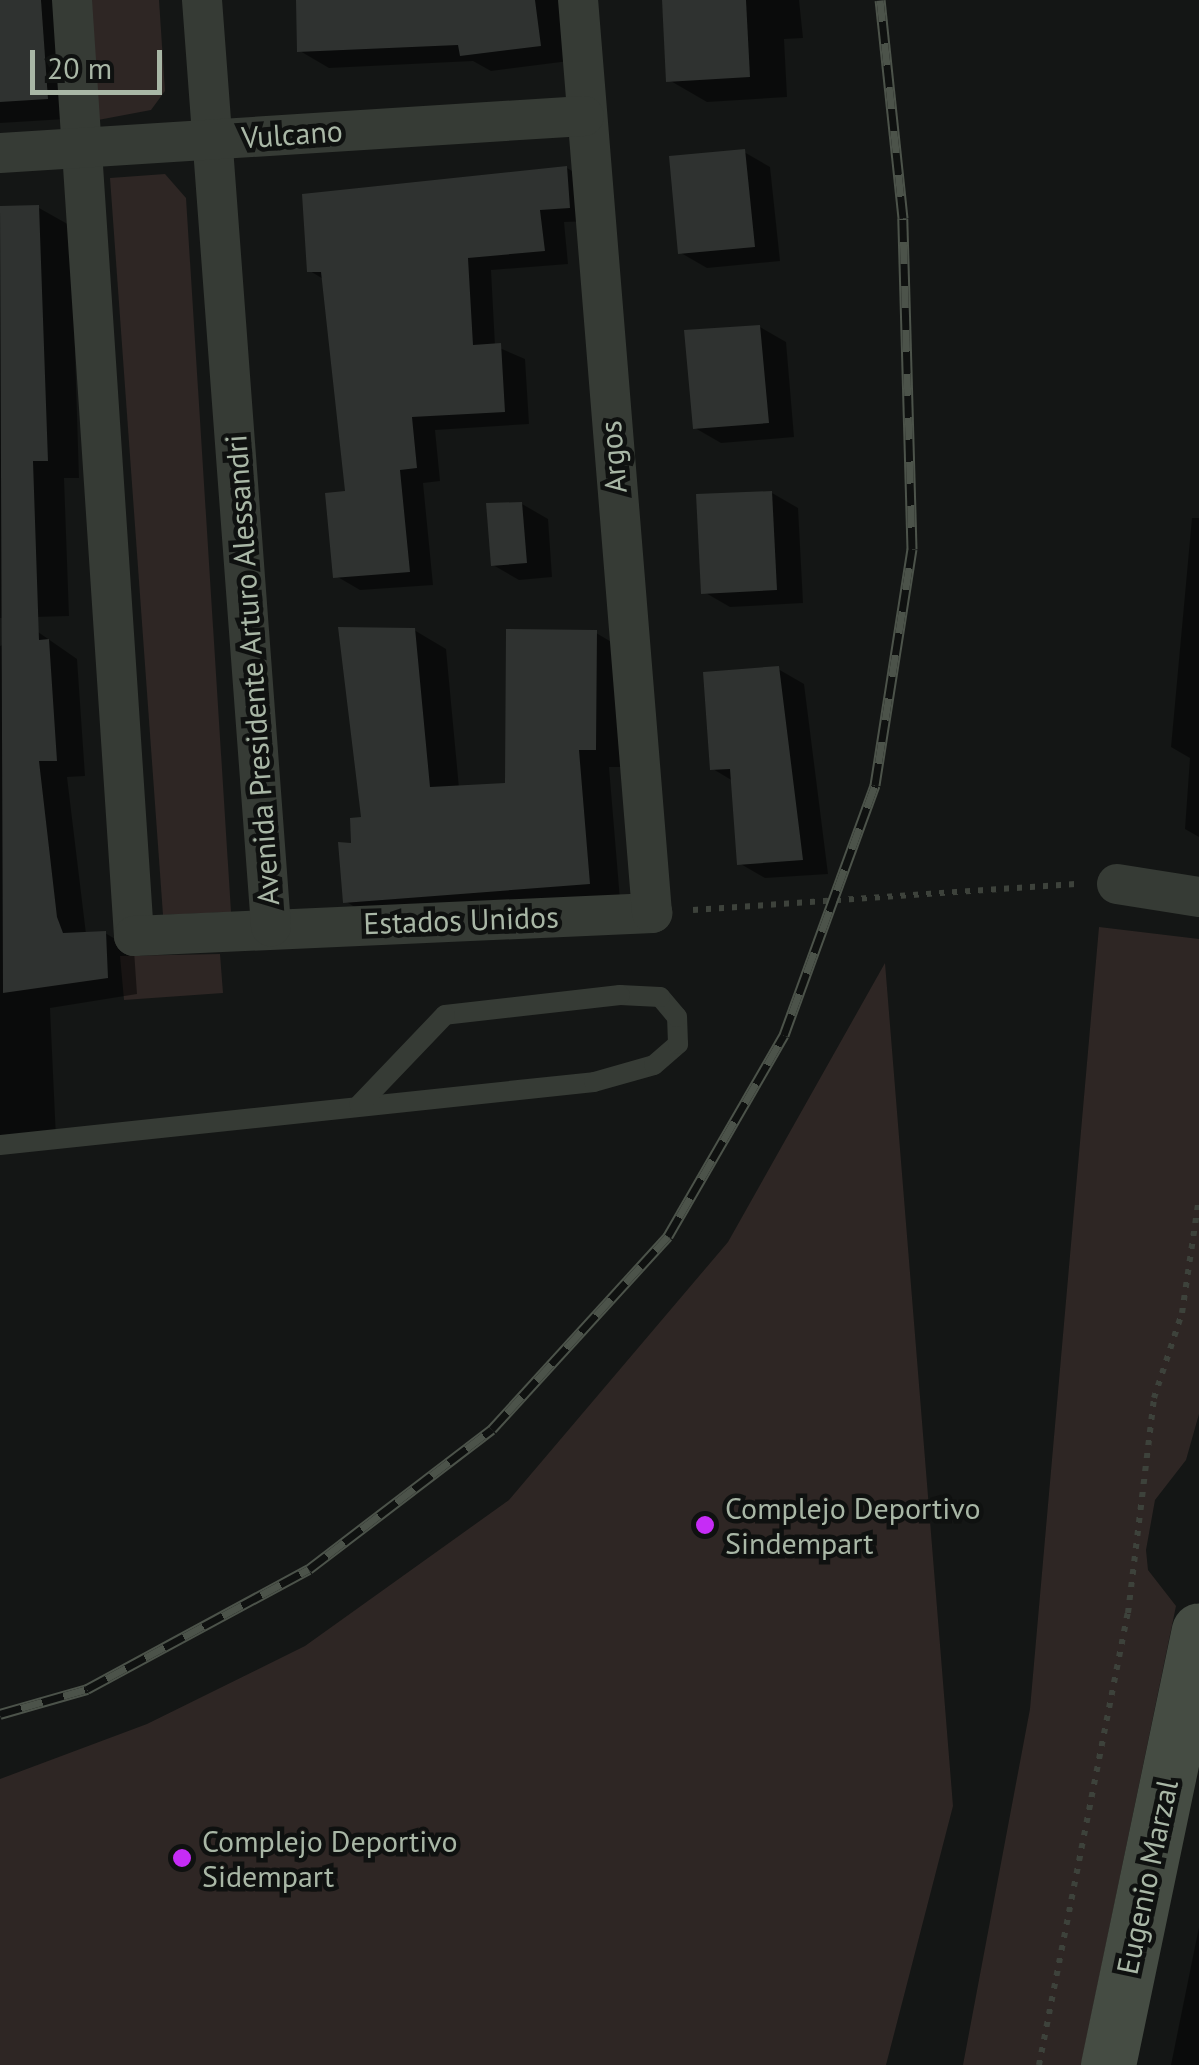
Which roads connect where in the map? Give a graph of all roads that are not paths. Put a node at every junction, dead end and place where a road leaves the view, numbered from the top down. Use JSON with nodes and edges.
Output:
{"nodes":[{"id":1,"x":72,"y":0,"type":"edge"},
{"id":2,"x":202,"y":0,"type":"edge"},
{"id":3,"x":578,"y":0,"type":"edge"},
{"id":4,"x":584,"y":116,"type":"junction"},
{"id":5,"x":212,"y":140,"type":"junction"},
{"id":6,"x":82,"y":148,"type":"junction"},
{"id":7,"x":0,"y":153,"type":"edge"},
{"id":8,"x":1117,"y":884,"type":"road end"},
{"id":9,"x":1199,"y":896,"type":"edge"},
{"id":10,"x":652,"y":913,"type":"joint"},
{"id":11,"x":271,"y":926,"type":"junction"},
{"id":12,"x":358,"y":1105,"type":"junction"},
{"id":13,"x":0,"y":1145,"type":"edge"},
{"id":14,"x":1199,"y":1630,"type":"edge"},
{"id":15,"x":1108,"y":2065,"type":"edge"}],
"edges":[{"from":1,"to":6,"type":"street","name":"Avenida Presidente Arturo Alessandri"},
{"from":2,"to":5,"type":"street","name":"Avenida Presidente Arturo Alessandri"},
{"from":3,"to":4,"type":"street","name":"Argos"},
{"from":4,"to":5,"type":"street","name":"Vulcano"},
{"from":4,"to":10,"type":"street","name":"Argos"},
{"from":5,"to":6,"type":"street","name":"Vulcano"},
{"from":5,"to":11,"type":"street","name":"Avenida Presidente Arturo Alessandri"},
{"from":6,"to":7,"type":"street","name":"Vulcano"},
{"from":6,"to":11,"type":"street","name":"Avenida Presidente Arturo Alessandri"},
{"from":8,"to":9,"type":"street"},
{"from":10,"to":11,"type":"street","name":"Estados Unidos"},
{"from":12,"to":12,"type":"lane"},
{"from":12,"to":13,"type":"lane"},
{"from":14,"to":15,"type":"main road","name":"Eugenio Marzal"}]}
